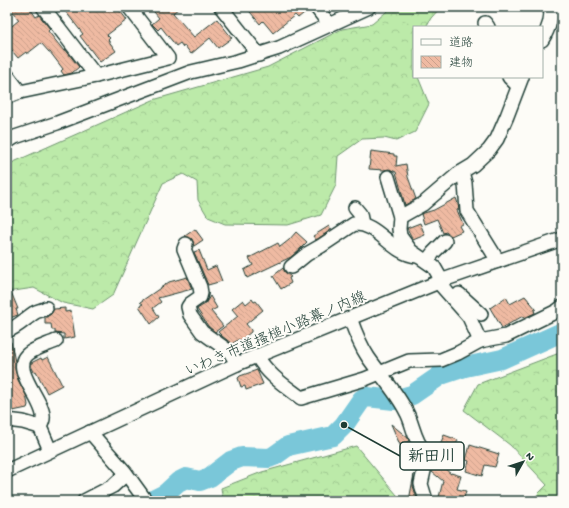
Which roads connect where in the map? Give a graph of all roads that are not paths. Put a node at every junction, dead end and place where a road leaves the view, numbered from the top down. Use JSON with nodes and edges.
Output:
{"nodes":[{"id":1,"x":43,"y":7,"type":"edge"},
{"id":2,"x":129,"y":7,"type":"edge"},
{"id":3,"x":221,"y":7,"type":"edge"},
{"id":4,"x":316,"y":7,"type":"edge"},
{"id":5,"x":369,"y":7,"type":"edge"},
{"id":6,"x":550,"y":7,"type":"edge"},
{"id":7,"x":330,"y":25,"type":"junction"},
{"id":8,"x":543,"y":38,"type":"edge"},
{"id":9,"x":259,"y":55,"type":"junction"},
{"id":10,"x":7,"y":75,"type":"edge"},
{"id":11,"x":96,"y":76,"type":"junction"},
{"id":12,"x":516,"y":80,"type":"edge"},
{"id":13,"x":20,"y":92,"type":"junction"},
{"id":14,"x":7,"y":97,"type":"edge"},
{"id":15,"x":7,"y":142,"type":"edge"},
{"id":16,"x":462,"y":172,"type":"junction"},
{"id":17,"x":388,"y":177,"type":"dead end"},
{"id":18,"x":355,"y":208,"type":"dead end"},
{"id":19,"x":400,"y":217,"type":"junction"},
{"id":20,"x":362,"y":224,"type":"junction"},
{"id":21,"x":562,"y":239,"type":"edge"},
{"id":22,"x":445,"y":241,"type":"dead end"},
{"id":23,"x":186,"y":244,"type":"dead end"},
{"id":24,"x":422,"y":259,"type":"junction"},
{"id":25,"x":498,"y":261,"type":"junction"},
{"id":26,"x":291,"y":267,"type":"dead end"},
{"id":27,"x":442,"y":280,"type":"junction"},
{"id":28,"x":562,"y":307,"type":"edge"},
{"id":29,"x":46,"y":308,"type":"dead end"},
{"id":30,"x":481,"y":314,"type":"dead end"},
{"id":31,"x":350,"y":318,"type":"junction"},
{"id":32,"x":7,"y":331,"type":"edge"},
{"id":33,"x":480,"y":341,"type":"junction"},
{"id":34,"x":56,"y":342,"type":"dead end"},
{"id":35,"x":256,"y":356,"type":"junction"},
{"id":36,"x":237,"y":364,"type":"junction"},
{"id":37,"x":380,"y":373,"type":"junction"},
{"id":38,"x":7,"y":420,"type":"edge"},
{"id":39,"x":40,"y":427,"type":"junction"},
{"id":40,"x":90,"y":432,"type":"junction"},
{"id":41,"x":50,"y":450,"type":"junction"},
{"id":42,"x":428,"y":453,"type":"junction"},
{"id":43,"x":451,"y":461,"type":"dead end"},
{"id":44,"x":7,"y":471,"type":"edge"},
{"id":45,"x":126,"y":474,"type":"junction"},
{"id":46,"x":425,"y":497,"type":"dead end"},
{"id":47,"x":84,"y":501,"type":"edge"},
{"id":48,"x":146,"y":501,"type":"edge"}],
"edges":[{"from":1,"to":11,"type":"street"},
{"from":2,"to":11,"type":"street"},
{"from":3,"to":9,"type":"street"},
{"from":4,"to":7,"type":"street"},
{"from":5,"to":7,"type":"street"},
{"from":6,"to":8,"type":"street"},
{"from":7,"to":9,"type":"street"},
{"from":9,"to":15,"type":"street"},
{"from":10,"to":13,"type":"street"},
{"from":11,"to":13,"type":"street"},
{"from":12,"to":16,"type":"street"},
{"from":13,"to":14,"type":"street"},
{"from":16,"to":19,"type":"street"},
{"from":16,"to":25,"type":"street"},
{"from":17,"to":19,"type":"street"},
{"from":18,"to":20,"type":"street"},
{"from":19,"to":24,"type":"street"},
{"from":20,"to":24,"type":"street"},
{"from":20,"to":26,"type":"street"},
{"from":21,"to":25,"type":"street","name":"いわき市道搔槌小路幕ノ内線"},
{"from":22,"to":24,"type":"street"},
{"from":23,"to":36,"type":"street"},
{"from":24,"to":27,"type":"street"},
{"from":25,"to":27,"type":"street","name":"いわき市道搔槌小路幕ノ内線"},
{"from":27,"to":30,"type":"street"},
{"from":27,"to":31,"type":"street","name":"いわき市道搔槌小路幕ノ内線"},
{"from":27,"to":33,"type":"street"},
{"from":28,"to":33,"type":"street"},
{"from":29,"to":32,"type":"street"},
{"from":31,"to":35,"type":"street","name":"いわき市道搔槌小路幕ノ内線"},
{"from":31,"to":37,"type":"street"},
{"from":33,"to":37,"type":"street"},
{"from":34,"to":39,"type":"street"},
{"from":35,"to":36,"type":"street","name":"いわき市道搔槌小路幕ノ内線"},
{"from":35,"to":37,"type":"street"},
{"from":36,"to":40,"type":"street","name":"いわき市道搔槌小路幕ノ内線"},
{"from":37,"to":42,"type":"street"},
{"from":38,"to":39,"type":"street"},
{"from":39,"to":41,"type":"street"},
{"from":40,"to":41,"type":"street","name":"いわき市道搔槌小路幕ノ内線"},
{"from":40,"to":45,"type":"street"},
{"from":41,"to":44,"type":"street","name":"いわき市道搔槌小路幕ノ内線"},
{"from":42,"to":43,"type":"street"},
{"from":42,"to":46,"type":"street"},
{"from":45,"to":47,"type":"street"},
{"from":45,"to":48,"type":"street"}]}
